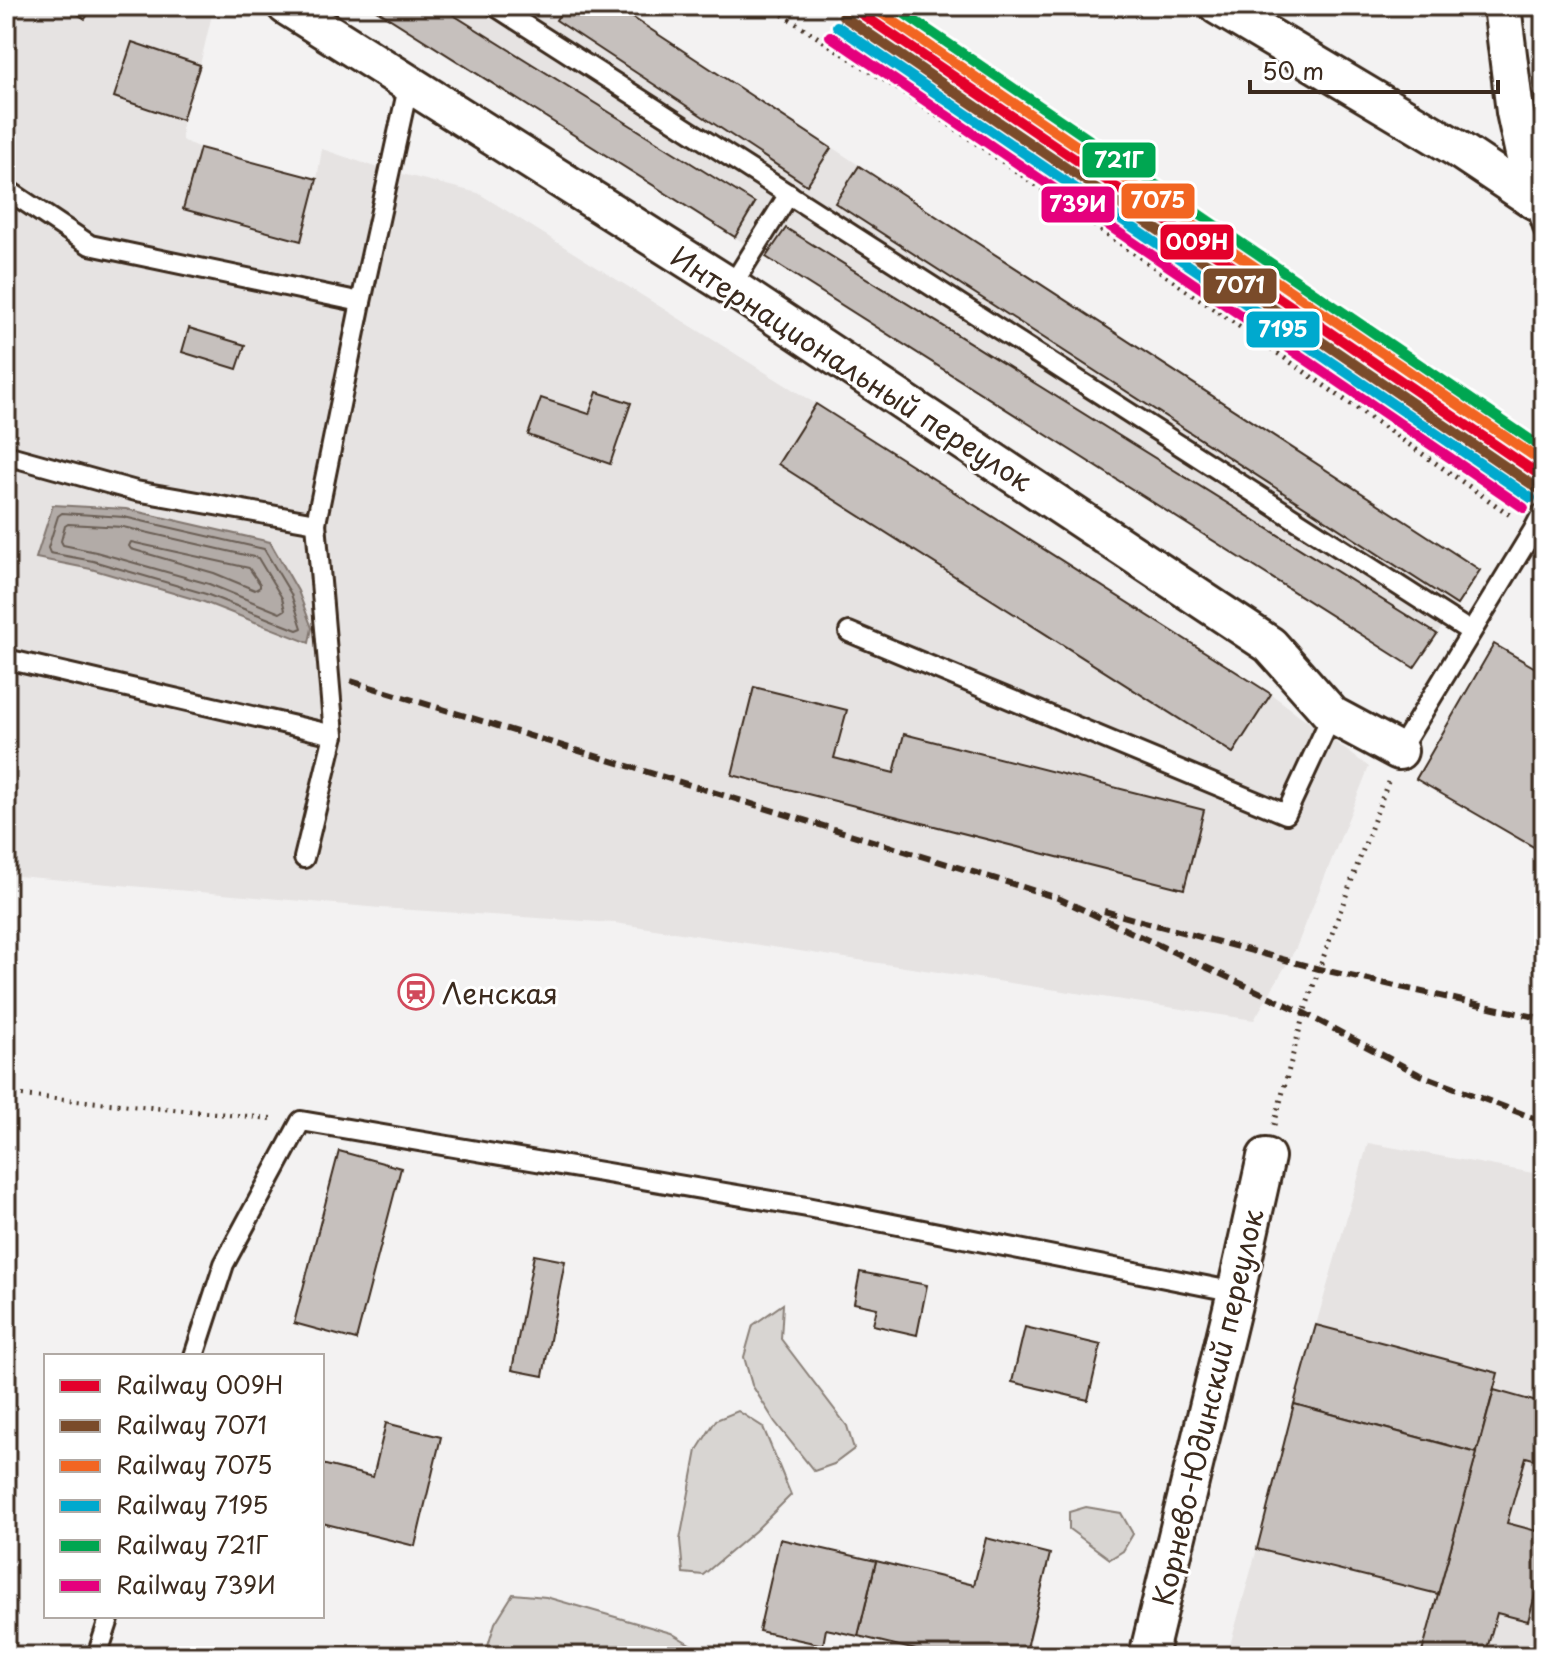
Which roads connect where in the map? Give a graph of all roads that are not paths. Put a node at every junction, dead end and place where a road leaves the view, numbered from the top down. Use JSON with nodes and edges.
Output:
{"nodes":[{"id":1,"x":286,"y":6,"type":"edge"},
{"id":2,"x":495,"y":6,"type":"edge"},
{"id":3,"x":1218,"y":6,"type":"edge"},
{"id":4,"x":1502,"y":6,"type":"edge"},
{"id":5,"x":409,"y":83,"type":"junction"},
{"id":6,"x":6,"y":189,"type":"edge"},
{"id":7,"x":789,"y":194,"type":"junction"},
{"id":8,"x":1541,"y":210,"type":"edge"},
{"id":9,"x":731,"y":287,"type":"junction"},
{"id":10,"x":361,"y":302,"type":"junction"},
{"id":11,"x":6,"y":455,"type":"edge"},
{"id":12,"x":1544,"y":510,"type":"edge"},
{"id":13,"x":316,"y":523,"type":"junction"},
{"id":14,"x":849,"y":632,"type":"dead end"},
{"id":15,"x":1471,"y":632,"type":"junction"},
{"id":16,"x":6,"y":659,"type":"edge"},
{"id":17,"x":1332,"y":715,"type":"junction"},
{"id":18,"x":334,"y":735,"type":"junction"},
{"id":19,"x":1399,"y":751,"type":"joint"},
{"id":20,"x":304,"y":858,"type":"dead end"},
{"id":21,"x":1266,"y":1157,"type":"road end"},
{"id":22,"x":1236,"y":1292,"type":"junction"},
{"id":23,"x":195,"y":1354,"type":"edge"},
{"id":24,"x":109,"y":1618,"type":"edge"},
{"id":25,"x":97,"y":1656,"type":"edge"},
{"id":26,"x":1148,"y":1656,"type":"edge"}],
"edges":[{"from":1,"to":5,"type":"street","name":"Интернациональный переулок"},
{"from":2,"to":7,"type":"lane"},
{"from":3,"to":8,"type":"street"},
{"from":4,"to":8,"type":"street"},
{"from":5,"to":9,"type":"street","name":"Интернациональный переулок"},
{"from":5,"to":10,"type":"lane"},
{"from":6,"to":10,"type":"lane"},
{"from":7,"to":9,"type":"lane"},
{"from":7,"to":15,"type":"lane"},
{"from":9,"to":17,"type":"street","name":"Интернациональный переулок"},
{"from":10,"to":13,"type":"lane"},
{"from":11,"to":13,"type":"lane"},
{"from":12,"to":15,"type":"lane"},
{"from":13,"to":18,"type":"lane"},
{"from":14,"to":17,"type":"lane"},
{"from":15,"to":19,"type":"lane"},
{"from":16,"to":18,"type":"lane"},
{"from":17,"to":19,"type":"street","name":"Интернациональный переулок"},
{"from":18,"to":20,"type":"lane"},
{"from":21,"to":22,"type":"street","name":"Корнево-Юдинский переулок"},
{"from":22,"to":23,"type":"lane"},
{"from":22,"to":26,"type":"street","name":"Корнево-Юдинский переулок"},
{"from":24,"to":25,"type":"lane"}]}
